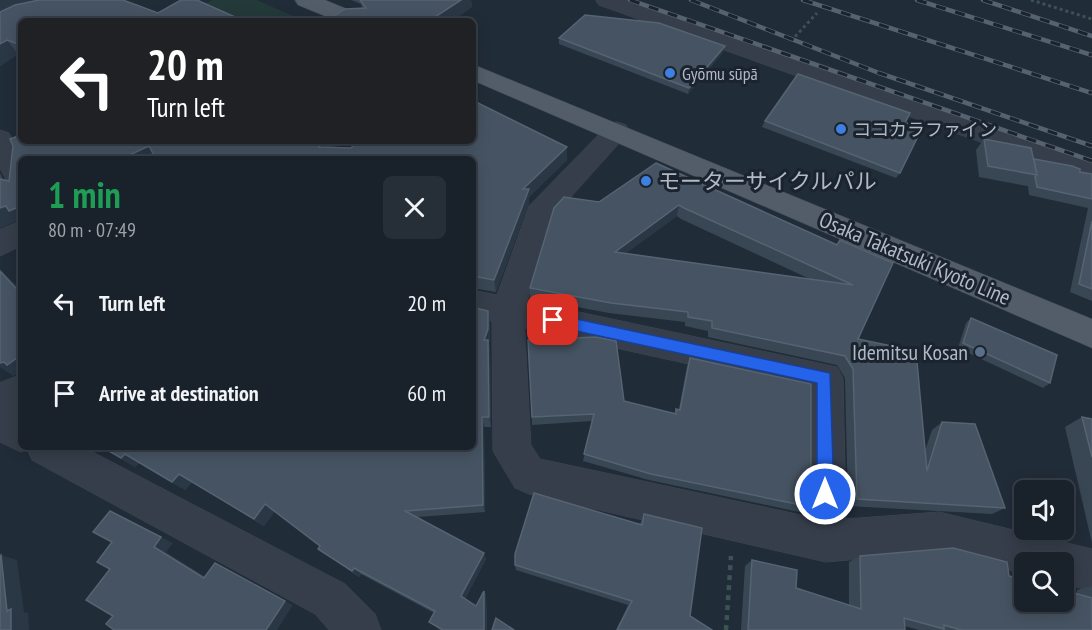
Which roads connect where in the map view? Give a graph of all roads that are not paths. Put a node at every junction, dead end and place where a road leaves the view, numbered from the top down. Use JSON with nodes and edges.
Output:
{"nodes":[{"id":1,"x":306,"y":0,"type":"edge"},
{"id":2,"x":607,"y":0,"type":"edge"},
{"id":3,"x":349,"y":18,"type":"edge"},
{"id":4,"x":476,"y":72,"type":"edge"},
{"id":5,"x":617,"y":131,"type":"junction"},
{"id":6,"x":0,"y":139,"type":"edge"},
{"id":7,"x":1092,"y":172,"type":"edge"},
{"id":8,"x":18,"y":177,"type":"edge"},
{"id":9,"x":18,"y":234,"type":"edge"},
{"id":10,"x":0,"y":244,"type":"edge"},
{"id":11,"x":476,"y":304,"type":"edge"},
{"id":12,"x":508,"y":310,"type":"junction"},
{"id":13,"x":1092,"y":334,"type":"edge"},
{"id":14,"x":18,"y":392,"type":"edge"},
{"id":15,"x":0,"y":401,"type":"edge"},
{"id":16,"x":0,"y":423,"type":"edge"},
{"id":17,"x":18,"y":432,"type":"edge"},
{"id":18,"x":51,"y":450,"type":"edge"},
{"id":19,"x":826,"y":541,"type":"junction"},
{"id":20,"x":1019,"y":552,"type":"edge"},
{"id":21,"x":1074,"y":566,"type":"edge"},
{"id":22,"x":1092,"y":570,"type":"edge"},
{"id":23,"x":359,"y":630,"type":"edge"}],
"edges":[{"from":1,"to":3,"type":"main road"},
{"from":2,"to":7,"type":"street"},
{"from":4,"to":5,"type":"main road","name":"Osaka Takatsuki Kyoto Line"},
{"from":5,"to":12,"type":"street"},
{"from":5,"to":13,"type":"main road","name":"Osaka Takatsuki Kyoto Line"},
{"from":6,"to":8,"type":"street"},
{"from":9,"to":10,"type":"street"},
{"from":11,"to":12,"type":"street"},
{"from":12,"to":19,"type":"street"},
{"from":12,"to":19,"type":"street"},
{"from":14,"to":15,"type":"street"},
{"from":16,"to":17,"type":"street"},
{"from":18,"to":23,"type":"street"},
{"from":19,"to":20,"type":"street"},
{"from":21,"to":22,"type":"street"}]}
